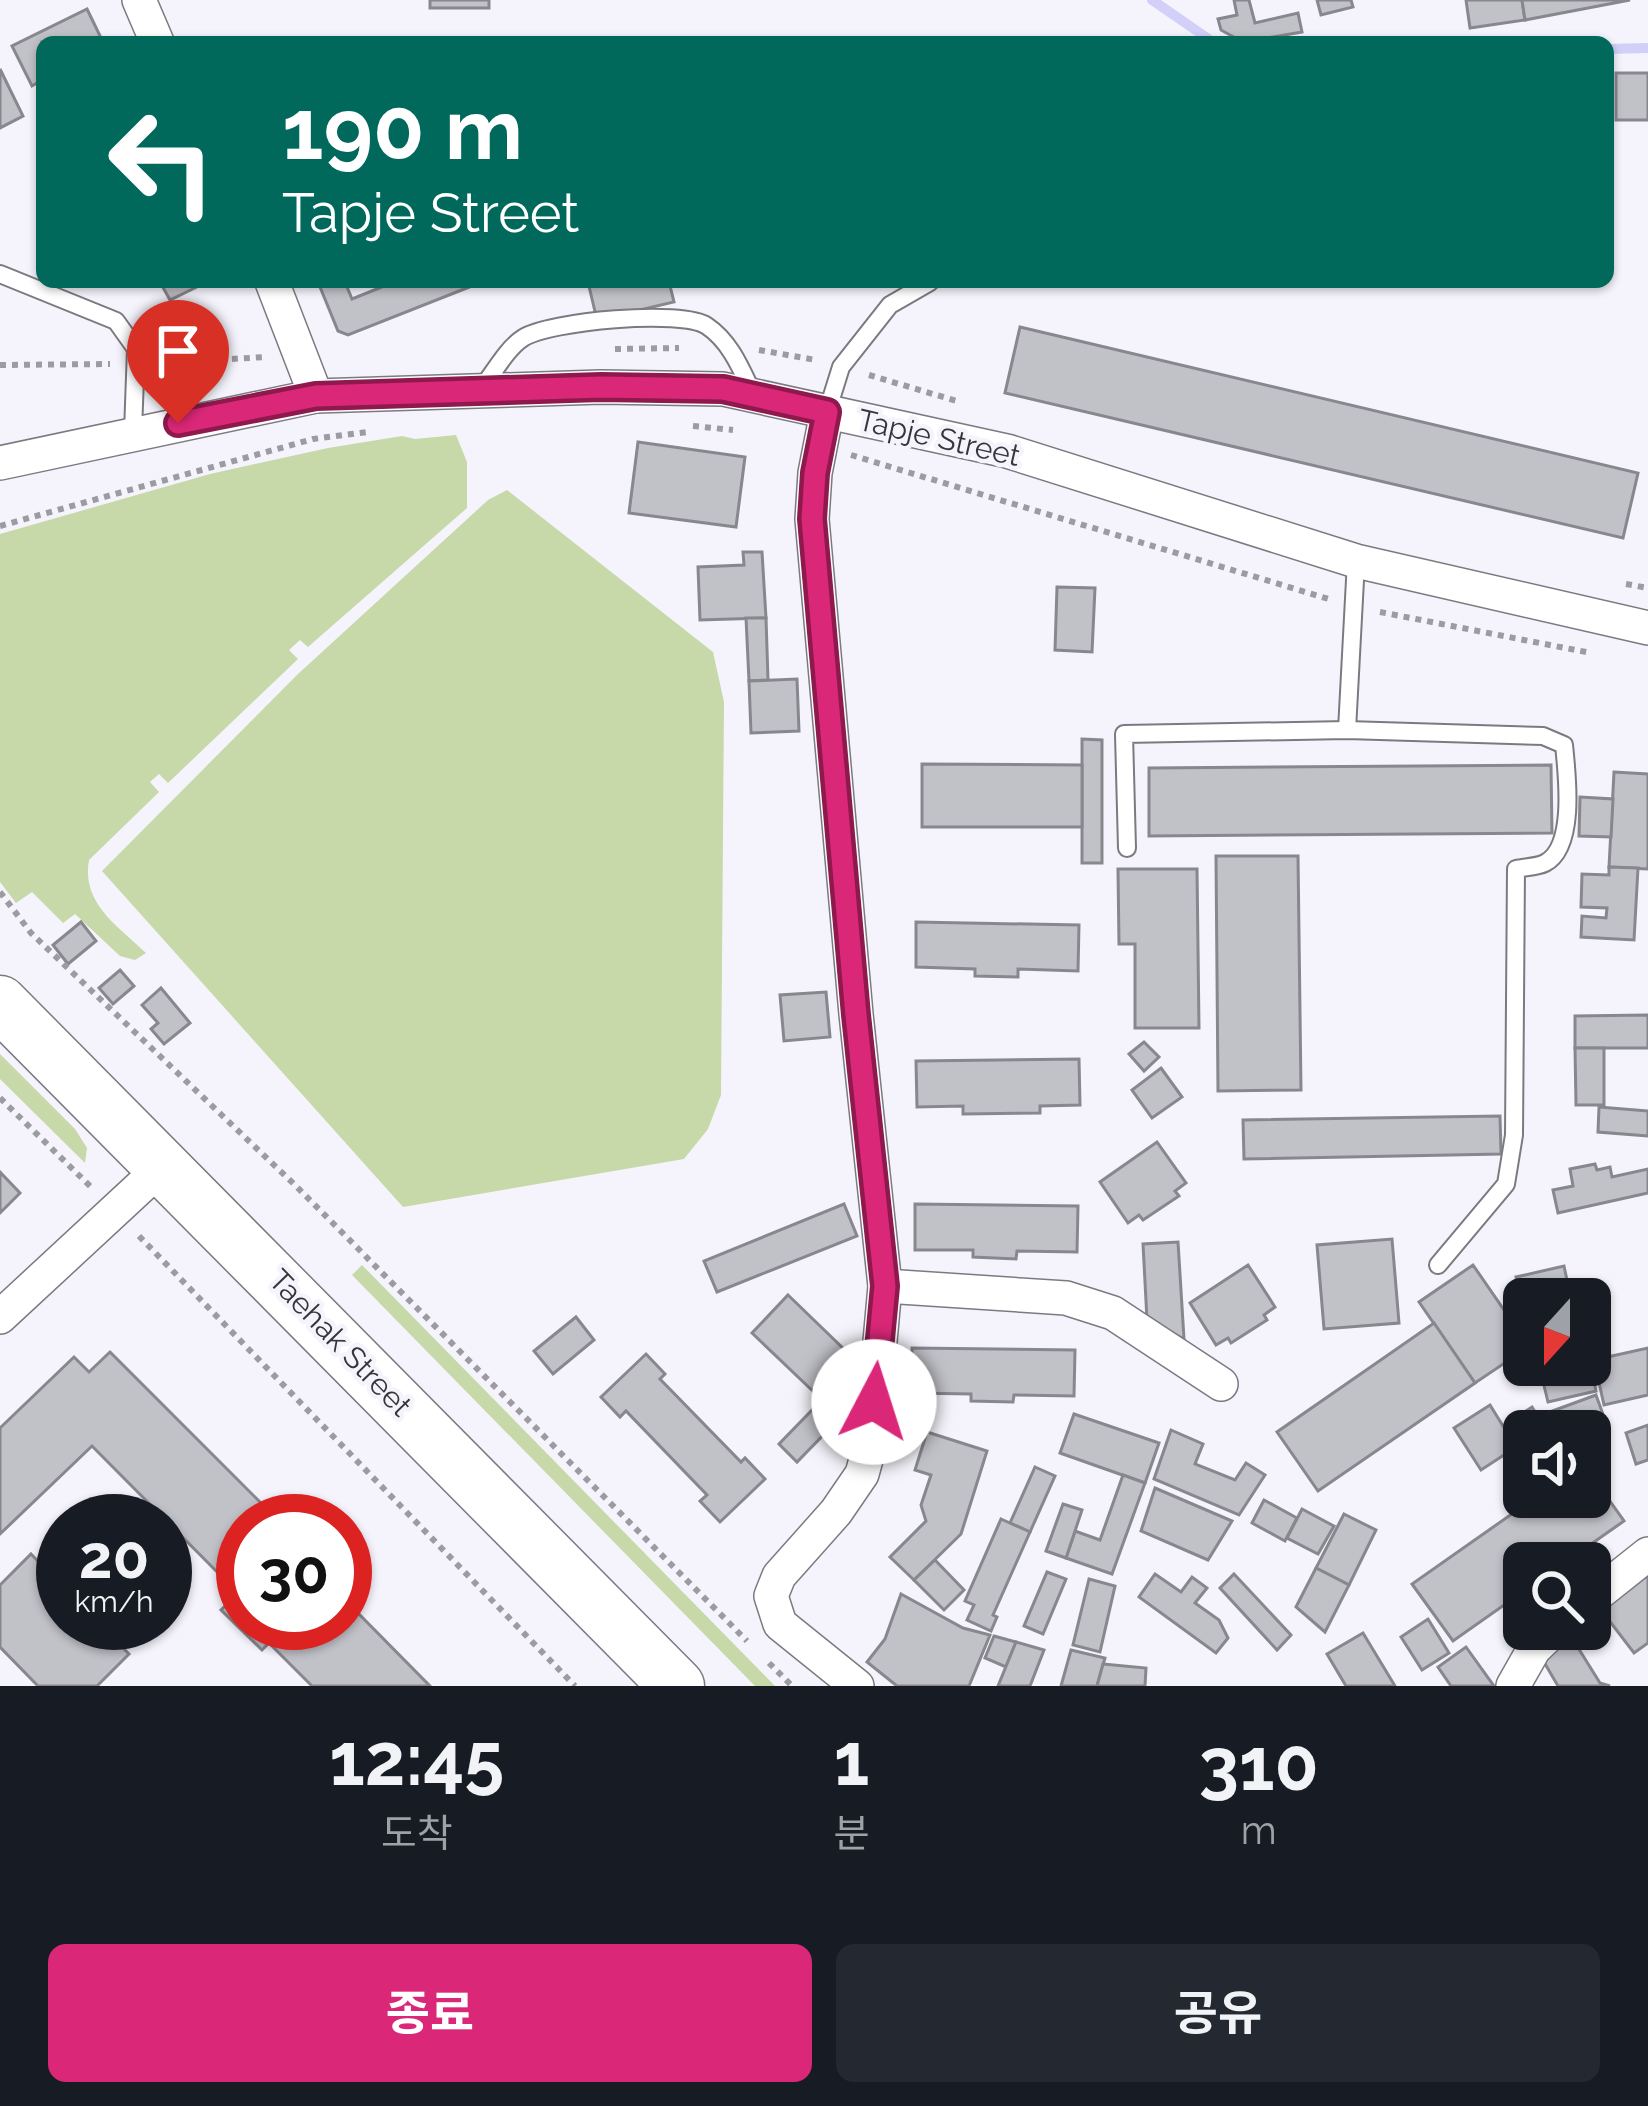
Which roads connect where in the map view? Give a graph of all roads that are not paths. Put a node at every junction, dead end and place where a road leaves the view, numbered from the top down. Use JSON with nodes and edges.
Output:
{"nodes":[{"id":1,"x":139,"y":0,"type":"edge"},
{"id":2,"x":154,"y":36,"type":"edge"},
{"id":3,"x":0,"y":274,"type":"edge"},
{"id":4,"x":274,"y":288,"type":"edge"},
{"id":5,"x":920,"y":288,"type":"edge"},
{"id":6,"x":479,"y":391,"type":"junction"},
{"id":7,"x":316,"y":396,"type":"junction"},
{"id":8,"x":755,"y":397,"type":"junction"},
{"id":9,"x":824,"y":427,"type":"junction"},
{"id":10,"x":133,"y":432,"type":"junction"},
{"id":11,"x":0,"y":463,"type":"edge"},
{"id":12,"x":1356,"y":562,"type":"junction"},
{"id":13,"x":1648,"y":628,"type":"edge"},
{"id":14,"x":1347,"y":730,"type":"junction"},
{"id":15,"x":1127,"y":848,"type":"dead end"},
{"id":16,"x":0,"y":1003,"type":"edge"},
{"id":17,"x":164,"y":1165,"type":"junction"},
{"id":18,"x":1438,"y":1265,"type":"dead end"},
{"id":19,"x":885,"y":1286,"type":"junction"},
{"id":20,"x":0,"y":1317,"type":"edge"},
{"id":21,"x":1221,"y":1384,"type":"dead end"},
{"id":22,"x":1648,"y":1554,"type":"edge"},
{"id":23,"x":1611,"y":1583,"type":"edge"},
{"id":24,"x":1533,"y":1650,"type":"edge"},
{"id":25,"x":676,"y":1686,"type":"edge"},
{"id":26,"x":857,"y":1686,"type":"edge"},
{"id":27,"x":1513,"y":1686,"type":"edge"}],
"edges":[{"from":1,"to":2,"type":"street"},
{"from":3,"to":10,"type":"lane"},
{"from":4,"to":7,"type":"street"},
{"from":5,"to":9,"type":"lane"},
{"from":6,"to":7,"type":"street","name":"Tapje Street"},
{"from":6,"to":8,"type":"street","name":"Tapje Street"},
{"from":6,"to":8,"type":"lane"},
{"from":7,"to":10,"type":"street","name":"Tapje Street"},
{"from":8,"to":9,"type":"street","name":"Tapje Street"},
{"from":9,"to":12,"type":"street","name":"Tapje Street"},
{"from":9,"to":19,"type":"street"},
{"from":10,"to":11,"type":"street","name":"Tapje Street"},
{"from":12,"to":13,"type":"street","name":"Tapje Street"},
{"from":12,"to":14,"type":"lane"},
{"from":14,"to":15,"type":"lane"},
{"from":14,"to":18,"type":"lane"},
{"from":16,"to":17,"type":"main road","name":"Taehak Street"},
{"from":17,"to":20,"type":"street"},
{"from":17,"to":25,"type":"main road","name":"Taehak Street"},
{"from":19,"to":21,"type":"street"},
{"from":19,"to":26,"type":"street"},
{"from":22,"to":23,"type":"street"},
{"from":24,"to":27,"type":"street"}]}
